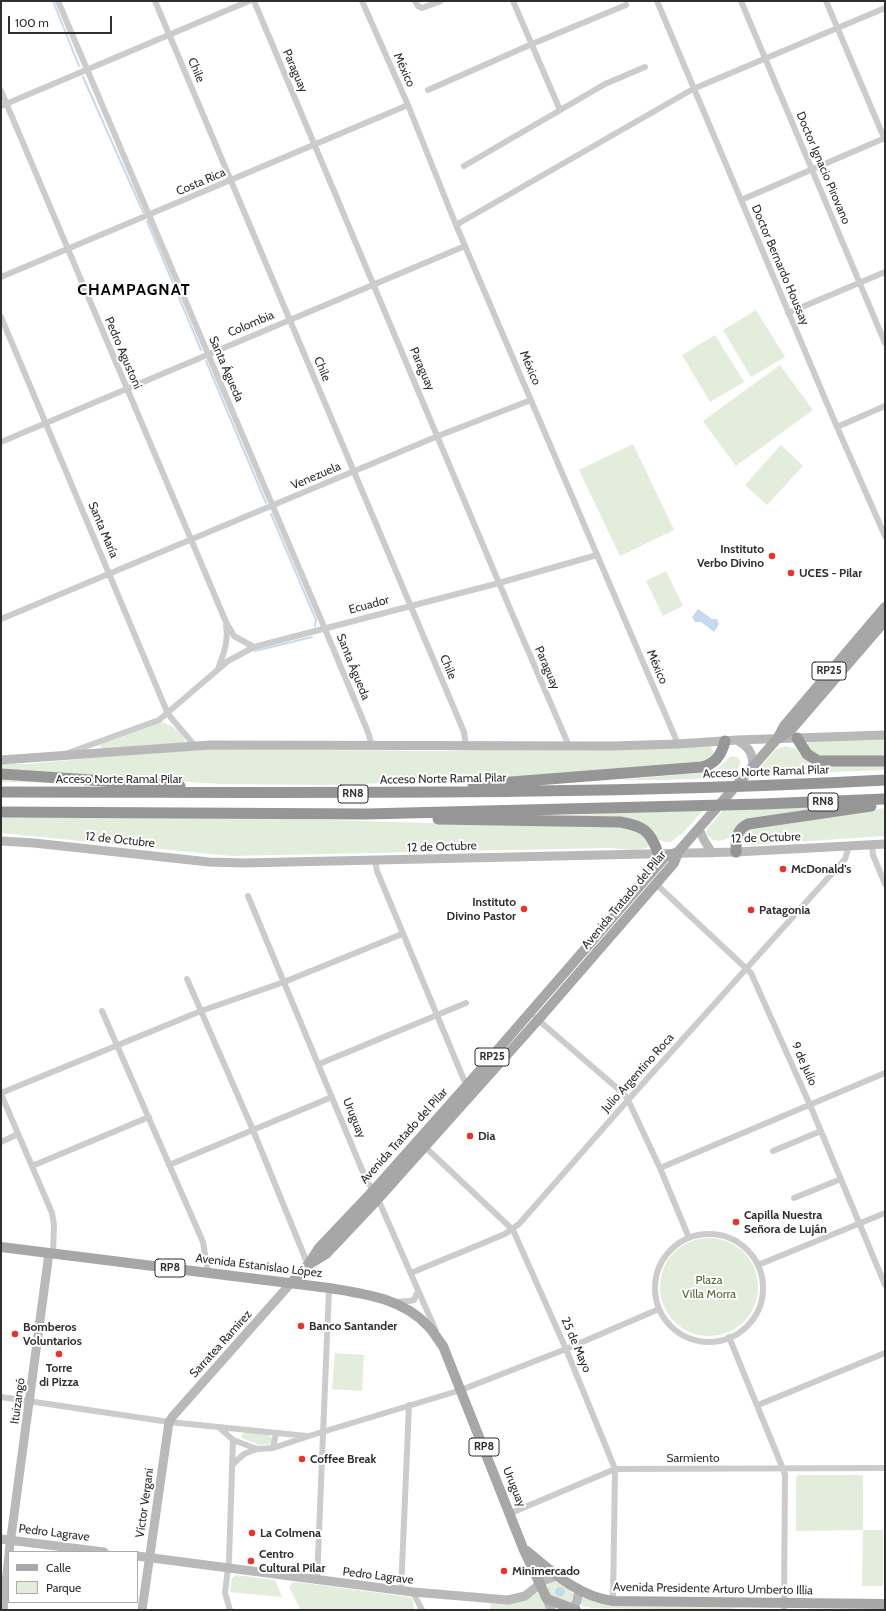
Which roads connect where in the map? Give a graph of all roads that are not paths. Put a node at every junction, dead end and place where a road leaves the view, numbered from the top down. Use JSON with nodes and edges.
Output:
{"nodes":[{"id":1,"x":58,"y":1,"type":"edge"},
{"id":2,"x":155,"y":1,"type":"edge"},
{"id":3,"x":249,"y":1,"type":"edge"},
{"id":4,"x":254,"y":1,"type":"edge"},
{"id":5,"x":362,"y":1,"type":"edge"},
{"id":6,"x":414,"y":1,"type":"edge"},
{"id":7,"x":441,"y":1,"type":"edge"},
{"id":8,"x":513,"y":1,"type":"edge"},
{"id":9,"x":656,"y":1,"type":"edge"},
{"id":10,"x":742,"y":1,"type":"edge"},
{"id":11,"x":826,"y":1,"type":"edge"},
{"id":12,"x":626,"y":5,"type":"dead end"},
{"id":13,"x":885,"y":8,"type":"edge"},
{"id":14,"x":837,"y":28,"type":"junction"},
{"id":15,"x":169,"y":34,"type":"junction"},
{"id":16,"x":532,"y":44,"type":"junction"},
{"id":17,"x":766,"y":58,"type":"junction"},
{"id":18,"x":645,"y":67,"type":"dead end"},
{"id":19,"x":86,"y":69,"type":"junction"},
{"id":20,"x":693,"y":88,"type":"junction"},
{"id":21,"x":428,"y":90,"type":"dead end"},
{"id":22,"x":1,"y":91,"type":"edge"},
{"id":23,"x":4,"y":104,"type":"edge"},
{"id":24,"x":408,"y":105,"type":"junction"},
{"id":25,"x":560,"y":110,"type":"junction"},
{"id":26,"x":885,"y":139,"type":"edge"},
{"id":27,"x":315,"y":145,"type":"junction"},
{"id":28,"x":464,"y":166,"type":"dead end"},
{"id":29,"x":811,"y":170,"type":"junction"},
{"id":30,"x":231,"y":181,"type":"junction"},
{"id":31,"x":741,"y":200,"type":"junction"},
{"id":32,"x":149,"y":215,"type":"junction"},
{"id":33,"x":456,"y":225,"type":"junction"},
{"id":34,"x":465,"y":246,"type":"junction"},
{"id":35,"x":67,"y":249,"type":"junction"},
{"id":36,"x":885,"y":272,"type":"edge"},
{"id":37,"x":1,"y":277,"type":"edge"},
{"id":38,"x":860,"y":283,"type":"junction"},
{"id":39,"x":373,"y":284,"type":"junction"},
{"id":40,"x":788,"y":313,"type":"junction"},
{"id":41,"x":1,"y":317,"type":"edge"},
{"id":42,"x":289,"y":320,"type":"junction"},
{"id":43,"x":885,"y":343,"type":"edge"},
{"id":44,"x":208,"y":354,"type":"junction"},
{"id":45,"x":126,"y":388,"type":"junction"},
{"id":46,"x":531,"y":400,"type":"junction"},
{"id":47,"x":885,"y":406,"type":"edge"},
{"id":48,"x":46,"y":422,"type":"junction"},
{"id":49,"x":837,"y":427,"type":"junction"},
{"id":50,"x":438,"y":436,"type":"junction"},
{"id":51,"x":1,"y":442,"type":"edge"},
{"id":52,"x":354,"y":472,"type":"junction"},
{"id":53,"x":272,"y":506,"type":"junction"},
{"id":54,"x":885,"y":536,"type":"edge"},
{"id":55,"x":191,"y":541,"type":"junction"},
{"id":56,"x":597,"y":555,"type":"junction"},
{"id":57,"x":110,"y":574,"type":"junction"},
{"id":58,"x":499,"y":583,"type":"junction"},
{"id":59,"x":410,"y":605,"type":"junction"},
{"id":60,"x":885,"y":606,"type":"edge"},
{"id":61,"x":1,"y":619,"type":"edge"},
{"id":62,"x":885,"y":621,"type":"edge"},
{"id":63,"x":226,"y":622,"type":"junction"},
{"id":64,"x":325,"y":629,"type":"junction"},
{"id":65,"x":239,"y":640,"type":"junction"},
{"id":66,"x":225,"y":645,"type":"junction"},
{"id":67,"x":254,"y":647,"type":"junction"},
{"id":68,"x":239,"y":654,"type":"junction"},
{"id":69,"x":217,"y":670,"type":"junction"},
{"id":70,"x":168,"y":714,"type":"junction"},
{"id":71,"x":885,"y":735,"type":"edge"},
{"id":72,"x":798,"y":738,"type":"junction"},
{"id":73,"x":777,"y":739,"type":"junction"},
{"id":74,"x":725,"y":740,"type":"junction"},
{"id":75,"x":737,"y":740,"type":"junction"},
{"id":76,"x":98,"y":741,"type":"junction"},
{"id":77,"x":678,"y":744,"type":"junction"},
{"id":78,"x":195,"y":746,"type":"junction"},
{"id":79,"x":372,"y":746,"type":"junction"},
{"id":80,"x":466,"y":746,"type":"junction"},
{"id":81,"x":569,"y":746,"type":"junction"},
{"id":82,"x":100,"y":754,"type":"junction"},
{"id":83,"x":57,"y":757,"type":"junction"},
{"id":84,"x":1,"y":760,"type":"edge"},
{"id":85,"x":885,"y":761,"type":"edge"},
{"id":86,"x":753,"y":767,"type":"junction"},
{"id":87,"x":1,"y":774,"type":"edge"},
{"id":88,"x":885,"y":780,"type":"edge"},
{"id":89,"x":1,"y":792,"type":"edge"},
{"id":90,"x":226,"y":792,"type":"junction"},
{"id":91,"x":353,"y":794,"type":"junction"},
{"id":92,"x":885,"y":799,"type":"edge"},
{"id":93,"x":885,"y":805,"type":"edge"},
{"id":94,"x":1,"y":812,"type":"edge"},
{"id":95,"x":367,"y":814,"type":"junction"},
{"id":96,"x":699,"y":829,"type":"junction"},
{"id":97,"x":1,"y":841,"type":"edge"},
{"id":98,"x":885,"y":844,"type":"edge"},
{"id":99,"x":872,"y":845,"type":"junction"},
{"id":100,"x":849,"y":846,"type":"junction"},
{"id":101,"x":678,"y":852,"type":"junction"},
{"id":102,"x":712,"y":852,"type":"junction"},
{"id":103,"x":736,"y":852,"type":"junction"},
{"id":104,"x":658,"y":853,"type":"junction"},
{"id":105,"x":375,"y":860,"type":"junction"},
{"id":106,"x":656,"y":884,"type":"junction"},
{"id":107,"x":885,"y":884,"type":"edge"},
{"id":108,"x":248,"y":896,"type":"dead end"},
{"id":109,"x":402,"y":934,"type":"junction"},
{"id":110,"x":748,"y":969,"type":"junction"},
{"id":111,"x":187,"y":979,"type":"dead end"},
{"id":112,"x":284,"y":982,"type":"junction"},
{"id":113,"x":466,"y":1003,"type":"dead end"},
{"id":114,"x":201,"y":1011,"type":"junction"},
{"id":115,"x":102,"y":1012,"type":"dead end"},
{"id":116,"x":530,"y":1013,"type":"junction"},
{"id":117,"x":437,"y":1014,"type":"junction"},
{"id":118,"x":538,"y":1020,"type":"junction"},
{"id":119,"x":117,"y":1044,"type":"junction"},
{"id":120,"x":318,"y":1064,"type":"junction"},
{"id":121,"x":885,"y":1073,"type":"edge"},
{"id":122,"x":471,"y":1088,"type":"junction"},
{"id":123,"x":1,"y":1094,"type":"edge"},
{"id":124,"x":332,"y":1097,"type":"junction"},
{"id":125,"x":628,"y":1100,"type":"junction"},
{"id":126,"x":810,"y":1105,"type":"junction"},
{"id":127,"x":149,"y":1117,"type":"junction"},
{"id":128,"x":252,"y":1130,"type":"junction"},
{"id":129,"x":820,"y":1131,"type":"junction"},
{"id":130,"x":18,"y":1134,"type":"junction"},
{"id":131,"x":1,"y":1142,"type":"edge"},
{"id":132,"x":421,"y":1143,"type":"junction"},
{"id":133,"x":773,"y":1151,"type":"dead end"},
{"id":134,"x":169,"y":1165,"type":"junction"},
{"id":135,"x":32,"y":1166,"type":"junction"},
{"id":136,"x":660,"y":1168,"type":"junction"},
{"id":137,"x":841,"y":1179,"type":"junction"},
{"id":138,"x":376,"y":1195,"type":"junction"},
{"id":139,"x":794,"y":1198,"type":"dead end"},
{"id":140,"x":885,"y":1213,"type":"edge"},
{"id":141,"x":860,"y":1224,"type":"junction"},
{"id":142,"x":513,"y":1230,"type":"junction"},
{"id":143,"x":689,"y":1238,"type":"junction"},
{"id":144,"x":1,"y":1247,"type":"edge"},
{"id":145,"x":51,"y":1253,"type":"junction"},
{"id":146,"x":308,"y":1265,"type":"junction"},
{"id":147,"x":758,"y":1266,"type":"junction"},
{"id":148,"x":208,"y":1273,"type":"junction"},
{"id":149,"x":411,"y":1274,"type":"junction"},
{"id":150,"x":291,"y":1283,"type":"junction"},
{"id":151,"x":885,"y":1285,"type":"edge"},
{"id":152,"x":329,"y":1288,"type":"junction"},
{"id":153,"x":418,"y":1291,"type":"junction"},
{"id":154,"x":394,"y":1302,"type":"junction"},
{"id":155,"x":659,"y":1309,"type":"junction"},
{"id":156,"x":729,"y":1338,"type":"junction"},
{"id":157,"x":443,"y":1346,"type":"junction"},
{"id":158,"x":566,"y":1349,"type":"junction"},
{"id":159,"x":885,"y":1354,"type":"edge"},
{"id":160,"x":461,"y":1390,"type":"junction"},
{"id":161,"x":1,"y":1397,"type":"edge"},
{"id":162,"x":30,"y":1401,"type":"junction"},
{"id":163,"x":409,"y":1405,"type":"junction"},
{"id":164,"x":758,"y":1405,"type":"junction"},
{"id":165,"x":169,"y":1422,"type":"junction"},
{"id":166,"x":220,"y":1428,"type":"junction"},
{"id":167,"x":244,"y":1429,"type":"junction"},
{"id":168,"x":324,"y":1432,"type":"junction"},
{"id":169,"x":276,"y":1433,"type":"junction"},
{"id":170,"x":309,"y":1436,"type":"junction"},
{"id":171,"x":233,"y":1440,"type":"junction"},
{"id":172,"x":273,"y":1448,"type":"junction"},
{"id":173,"x":258,"y":1449,"type":"junction"},
{"id":174,"x":232,"y":1465,"type":"junction"},
{"id":175,"x":885,"y":1468,"type":"edge"},
{"id":176,"x":615,"y":1469,"type":"junction"},
{"id":177,"x":784,"y":1469,"type":"junction"},
{"id":178,"x":510,"y":1513,"type":"junction"},
{"id":179,"x":1,"y":1538,"type":"edge"},
{"id":180,"x":11,"y":1540,"type":"junction"},
{"id":181,"x":524,"y":1548,"type":"junction"},
{"id":182,"x":9,"y":1551,"type":"edge"},
{"id":183,"x":96,"y":1551,"type":"edge"},
{"id":184,"x":138,"y":1556,"type":"edge"},
{"id":185,"x":149,"y":1558,"type":"junction"},
{"id":186,"x":8,"y":1564,"type":"edge"},
{"id":187,"x":228,"y":1569,"type":"junction"},
{"id":188,"x":556,"y":1576,"type":"junction"},
{"id":189,"x":317,"y":1580,"type":"junction"},
{"id":190,"x":540,"y":1584,"type":"junction"},
{"id":191,"x":578,"y":1589,"type":"junction"},
{"id":192,"x":401,"y":1591,"type":"junction"},
{"id":193,"x":413,"y":1592,"type":"junction"},
{"id":194,"x":547,"y":1599,"type":"junction"},
{"id":195,"x":613,"y":1601,"type":"junction"},
{"id":196,"x":885,"y":1604,"type":"edge"},
{"id":197,"x":784,"y":1606,"type":"edge"},
{"id":198,"x":814,"y":1607,"type":"edge"},
{"id":199,"x":3,"y":1610,"type":"edge"},
{"id":200,"x":142,"y":1610,"type":"edge"},
{"id":201,"x":230,"y":1610,"type":"edge"},
{"id":202,"x":422,"y":1610,"type":"edge"},
{"id":203,"x":551,"y":1610,"type":"edge"},
{"id":204,"x":574,"y":1610,"type":"edge"}],
"edges":[{"from":1,"to":19,"type":"street","name":"Santa Águeda"},
{"from":2,"to":15,"type":"street","name":"Chile"},
{"from":3,"to":15,"type":"street"},
{"from":4,"to":27,"type":"street","name":"Paraguay"},
{"from":5,"to":24,"type":"street","name":"México"},
{"from":6,"to":7,"type":"street"},
{"from":8,"to":16,"type":"street"},
{"from":9,"to":20,"type":"street","name":"Doctor Bernardo Houssay"},
{"from":10,"to":17,"type":"street","name":"Doctor Ignacio Pirovano"},
{"from":11,"to":14,"type":"street"},
{"from":12,"to":16,"type":"street"},
{"from":13,"to":14,"type":"street"},
{"from":14,"to":17,"type":"street"},
{"from":14,"to":26,"type":"street"},
{"from":15,"to":19,"type":"street"},
{"from":15,"to":30,"type":"street","name":"Chile"},
{"from":16,"to":21,"type":"street"},
{"from":16,"to":25,"type":"street"},
{"from":17,"to":20,"type":"street"},
{"from":17,"to":29,"type":"street","name":"Doctor Ignacio Pirovano"},
{"from":18,"to":25,"type":"street"},
{"from":19,"to":23,"type":"street"},
{"from":19,"to":32,"type":"street","name":"Santa Águeda"},
{"from":20,"to":31,"type":"street","name":"Doctor Bernardo Houssay"},
{"from":20,"to":33,"type":"street"},
{"from":22,"to":23,"type":"street","name":"Pedro Agustoni"},
{"from":23,"to":35,"type":"street","name":"Pedro Agustoni"},
{"from":24,"to":27,"type":"street","name":"Costa Rica"},
{"from":24,"to":33,"type":"street","name":"México"},
{"from":25,"to":28,"type":"street"},
{"from":26,"to":29,"type":"street"},
{"from":27,"to":30,"type":"street","name":"Costa Rica"},
{"from":27,"to":39,"type":"street","name":"Paraguay"},
{"from":29,"to":31,"type":"street"},
{"from":29,"to":38,"type":"street","name":"Doctor Ignacio Pirovano"},
{"from":30,"to":32,"type":"street","name":"Costa Rica"},
{"from":30,"to":42,"type":"street","name":"Chile"},
{"from":31,"to":40,"type":"street","name":"Doctor Bernardo Houssay"},
{"from":32,"to":35,"type":"street","name":"Costa Rica"},
{"from":32,"to":44,"type":"street","name":"Santa Águeda"},
{"from":33,"to":34,"type":"street","name":"México"},
{"from":34,"to":39,"type":"street","name":"Colombia"},
{"from":34,"to":46,"type":"street","name":"México"},
{"from":35,"to":37,"type":"street","name":"Costa Rica"},
{"from":35,"to":45,"type":"street","name":"Pedro Agustoni"},
{"from":36,"to":38,"type":"street"},
{"from":38,"to":40,"type":"street"},
{"from":38,"to":43,"type":"street","name":"Doctor Ignacio Pirovano"},
{"from":39,"to":42,"type":"street","name":"Colombia"},
{"from":39,"to":50,"type":"street","name":"Paraguay"},
{"from":40,"to":49,"type":"street","name":"Doctor Bernardo Houssay"},
{"from":41,"to":48,"type":"street","name":"Santa María"},
{"from":42,"to":44,"type":"street","name":"Colombia"},
{"from":42,"to":52,"type":"street","name":"Chile"},
{"from":44,"to":45,"type":"street","name":"Colombia"},
{"from":44,"to":53,"type":"street","name":"Santa Águeda"},
{"from":45,"to":48,"type":"street","name":"Colombia"},
{"from":45,"to":55,"type":"street","name":"Pedro Agustoni"},
{"from":46,"to":50,"type":"street","name":"Venezuela"},
{"from":46,"to":56,"type":"street","name":"México"},
{"from":47,"to":49,"type":"street"},
{"from":48,"to":51,"type":"street","name":"Colombia"},
{"from":48,"to":57,"type":"street","name":"Santa María"},
{"from":49,"to":54,"type":"street","name":"Doctor Bernardo Houssay"},
{"from":50,"to":52,"type":"street","name":"Venezuela"},
{"from":50,"to":58,"type":"street","name":"Paraguay"},
{"from":52,"to":53,"type":"street","name":"Venezuela"},
{"from":52,"to":59,"type":"street","name":"Chile"},
{"from":53,"to":55,"type":"street","name":"Venezuela"},
{"from":53,"to":64,"type":"street","name":"Santa Águeda"},
{"from":55,"to":57,"type":"street","name":"Venezuela"},
{"from":55,"to":63,"type":"street","name":"Pedro Agustoni"},
{"from":56,"to":58,"type":"street","name":"Ecuador"},
{"from":56,"to":77,"type":"street","name":"México"},
{"from":57,"to":61,"type":"street","name":"Venezuela"},
{"from":57,"to":70,"type":"street","name":"Santa María"},
{"from":58,"to":59,"type":"street","name":"Ecuador"},
{"from":58,"to":81,"type":"street","name":"Paraguay"},
{"from":59,"to":64,"type":"street","name":"Ecuador"},
{"from":59,"to":80,"type":"street","name":"Chile"},
{"from":60,"to":73,"type":"main road","number":"RP25"},
{"from":62,"to":73,"type":"main road","number":"RP25"},
{"from":63,"to":65,"type":"street","name":"Pedro Agustoni"},
{"from":63,"to":66,"type":"street","name":"Pedro Agustoni"},
{"from":64,"to":67,"type":"street","name":"Ecuador"},
{"from":64,"to":79,"type":"street","name":"Santa Águeda"},
{"from":65,"to":66,"type":"street"},
{"from":65,"to":67,"type":"street"},
{"from":65,"to":68,"type":"street"},
{"from":66,"to":68,"type":"street"},
{"from":66,"to":69,"type":"street","name":"Pedro Agustoni"},
{"from":67,"to":68,"type":"street","name":"Ecuador"},
{"from":68,"to":69,"type":"street","name":"Ecuador"},
{"from":69,"to":70,"type":"street","name":"Ecuador"},
{"from":70,"to":76,"type":"street","name":"Ecuador"},
{"from":70,"to":78,"type":"street","name":"Santa María"},
{"from":71,"to":72,"type":"street"},
{"from":72,"to":73,"type":"street"},
{"from":72,"to":85,"type":"highway"},
{"from":73,"to":75,"type":"street"},
{"from":73,"to":86,"type":"main road","number":"RP25"},
{"from":74,"to":75,"type":"street"},
{"from":74,"to":77,"type":"street"},
{"from":74,"to":91,"type":"highway"},
{"from":75,"to":86,"type":"street"},
{"from":76,"to":82,"type":"street"},
{"from":76,"to":83,"type":"street","name":"Ecuador"},
{"from":77,"to":81,"type":"street"},
{"from":78,"to":79,"type":"street"},
{"from":78,"to":82,"type":"street"},
{"from":79,"to":80,"type":"street"},
{"from":80,"to":81,"type":"street"},
{"from":82,"to":83,"type":"street"},
{"from":83,"to":84,"type":"street"},
{"from":86,"to":96,"type":"main road","number":"RP25"},
{"from":87,"to":90,"type":"highway"},
{"from":88,"to":91,"type":"highway","name":"Acceso Norte Ramal Pilar","number":"RN8"},
{"from":89,"to":90,"type":"highway","name":"Acceso Norte Ramal Pilar","number":"RN8"},
{"from":90,"to":91,"type":"highway","name":"Acceso Norte Ramal Pilar","number":"RN8"},
{"from":92,"to":95,"type":"highway","number":"RN8"},
{"from":93,"to":103,"type":"highway"},
{"from":94,"to":95,"type":"highway","number":"RN8"},
{"from":95,"to":104,"type":"highway"},
{"from":96,"to":101,"type":"main road","number":"RP25"},
{"from":96,"to":102,"type":"street"},
{"from":97,"to":105,"type":"street","name":"12 de Octubre"},
{"from":98,"to":99,"type":"street","name":"12 de Octubre"},
{"from":99,"to":100,"type":"street","name":"12 de Octubre"},
{"from":99,"to":107,"type":"street"},
{"from":100,"to":103,"type":"street","name":"12 de Octubre"},
{"from":100,"to":110,"type":"street","name":"Julio Argentino Roca"},
{"from":101,"to":102,"type":"street","name":"12 de Octubre"},
{"from":101,"to":104,"type":"street","name":"12 de Octubre"},
{"from":101,"to":106,"type":"main road","name":"Avenida Tratado del Pilar","number":"RP25"},
{"from":101,"to":116,"type":"main road","name":"Avenida Tratado del Pilar","number":"RP25"},
{"from":102,"to":103,"type":"street","name":"12 de Octubre"},
{"from":104,"to":105,"type":"street","name":"12 de Octubre"},
{"from":105,"to":109,"type":"street"},
{"from":106,"to":110,"type":"street","name":"9 de Julio"},
{"from":106,"to":118,"type":"main road","name":"Avenida Tratado del Pilar","number":"RP25"},
{"from":108,"to":112,"type":"street","name":"Uruguay"},
{"from":109,"to":112,"type":"street"},
{"from":109,"to":117,"type":"street"},
{"from":110,"to":125,"type":"street","name":"Julio Argentino Roca"},
{"from":110,"to":126,"type":"street","name":"9 de Julio"},
{"from":111,"to":114,"type":"street"},
{"from":112,"to":114,"type":"street"},
{"from":112,"to":120,"type":"street","name":"Uruguay"},
{"from":113,"to":117,"type":"street"},
{"from":114,"to":119,"type":"street"},
{"from":114,"to":128,"type":"street"},
{"from":115,"to":119,"type":"street"},
{"from":116,"to":118,"type":"street"},
{"from":116,"to":122,"type":"main road","name":"Avenida Tratado del Pilar","number":"RP25"},
{"from":117,"to":120,"type":"street"},
{"from":117,"to":122,"type":"street"},
{"from":118,"to":122,"type":"main road","name":"Avenida Tratado del Pilar","number":"RP25"},
{"from":118,"to":125,"type":"street"},
{"from":119,"to":123,"type":"street"},
{"from":119,"to":127,"type":"street"},
{"from":120,"to":124,"type":"street","name":"Uruguay"},
{"from":121,"to":126,"type":"street"},
{"from":122,"to":132,"type":"main road","name":"Avenida Tratado del Pilar","number":"RP25"},
{"from":123,"to":130,"type":"street","name":"Ituizangó"},
{"from":124,"to":128,"type":"street"},
{"from":124,"to":138,"type":"street","name":"Uruguay"},
{"from":125,"to":136,"type":"street"},
{"from":125,"to":142,"type":"street","name":"Julio Argentino Roca"},
{"from":126,"to":129,"type":"street","name":"9 de Julio"},
{"from":126,"to":136,"type":"street"},
{"from":127,"to":134,"type":"street"},
{"from":127,"to":135,"type":"street"},
{"from":128,"to":134,"type":"street"},
{"from":128,"to":146,"type":"street"},
{"from":129,"to":133,"type":"street"},
{"from":129,"to":137,"type":"street","name":"9 de Julio"},
{"from":130,"to":131,"type":"street"},
{"from":130,"to":135,"type":"street","name":"Ituizangó"},
{"from":132,"to":138,"type":"main road","name":"Avenida Tratado del Pilar","number":"RP25"},
{"from":132,"to":142,"type":"street","name":"25 de Mayo"},
{"from":134,"to":148,"type":"street"},
{"from":135,"to":145,"type":"street","name":"Ituizangó"},
{"from":136,"to":143,"type":"street"},
{"from":137,"to":139,"type":"street"},
{"from":137,"to":141,"type":"street","name":"9 de Julio"},
{"from":138,"to":146,"type":"main road","name":"Avenida Tratado del Pilar","number":"RP25"},
{"from":138,"to":149,"type":"street","name":"Uruguay"},
{"from":140,"to":141,"type":"street"},
{"from":141,"to":147,"type":"street"},
{"from":141,"to":151,"type":"street","name":"9 de Julio"},
{"from":142,"to":149,"type":"street","name":"Julio Argentino Roca"},
{"from":142,"to":158,"type":"street","name":"25 de Mayo"},
{"from":143,"to":147,"type":"street"},
{"from":143,"to":155,"type":"street"},
{"from":144,"to":145,"type":"main road","name":"Avenida Estanislao López","number":"RP8"},
{"from":145,"to":148,"type":"main road","name":"Avenida Estanislao López","number":"RP8"},
{"from":145,"to":162,"type":"street","name":"Ituizangó"},
{"from":146,"to":150,"type":"main road","name":"Avenida Tratado del Pilar","number":"RP25"},
{"from":147,"to":156,"type":"street"},
{"from":148,"to":150,"type":"main road","name":"Avenida Estanislao López","number":"RP8"},
{"from":149,"to":153,"type":"street","name":"Uruguay"},
{"from":150,"to":152,"type":"main road","name":"Avenida Estanislao López","number":"RP8"},
{"from":150,"to":165,"type":"street","name":"Sarratea Ramirez","number":"RP25"},
{"from":152,"to":154,"type":"main road","name":"Avenida Estanislao López","number":"RP8"},
{"from":152,"to":168,"type":"street"},
{"from":153,"to":154,"type":"street"},
{"from":153,"to":157,"type":"street","name":"Uruguay"},
{"from":154,"to":157,"type":"main road","name":"Uruguay","number":"RP8"},
{"from":155,"to":156,"type":"street"},
{"from":155,"to":158,"type":"street"},
{"from":156,"to":164,"type":"street"},
{"from":157,"to":160,"type":"main road","name":"Uruguay","number":"RP8"},
{"from":158,"to":160,"type":"street"},
{"from":158,"to":176,"type":"street","name":"25 de Mayo"},
{"from":159,"to":164,"type":"street"},
{"from":160,"to":163,"type":"street"},
{"from":160,"to":178,"type":"main road","name":"Uruguay","number":"RP8"},
{"from":161,"to":162,"type":"street"},
{"from":162,"to":165,"type":"street"},
{"from":162,"to":180,"type":"street","name":"Ituizangó"},
{"from":163,"to":168,"type":"street"},
{"from":163,"to":192,"type":"street"},
{"from":164,"to":177,"type":"street"},
{"from":165,"to":166,"type":"street"},
{"from":165,"to":185,"type":"street","name":"Víctor Vergani"},
{"from":166,"to":167,"type":"street"},
{"from":166,"to":171,"type":"street"},
{"from":167,"to":169,"type":"street"},
{"from":167,"to":171,"type":"street"},
{"from":168,"to":170,"type":"street"},
{"from":168,"to":189,"type":"street"},
{"from":169,"to":170,"type":"street"},
{"from":169,"to":172,"type":"street"},
{"from":170,"to":172,"type":"street"},
{"from":171,"to":173,"type":"street"},
{"from":171,"to":174,"type":"street"},
{"from":172,"to":173,"type":"street"},
{"from":173,"to":174,"type":"street"},
{"from":174,"to":187,"type":"street"},
{"from":175,"to":177,"type":"street","name":"Sarmiento"},
{"from":176,"to":177,"type":"street","name":"Sarmiento"},
{"from":176,"to":178,"type":"street","name":"Sarmiento"},
{"from":176,"to":195,"type":"street","name":"25 de Mayo"},
{"from":177,"to":197,"type":"street"},
{"from":178,"to":181,"type":"main road","name":"Uruguay","number":"RP8"},
{"from":179,"to":180,"type":"street","name":"Pedro Lagrave"},
{"from":180,"to":182,"type":"street","name":"Ituizangó"},
{"from":180,"to":183,"type":"street","name":"Pedro Lagrave"},
{"from":181,"to":188,"type":"main road","name":"Avenida Presidente Arturo Umberto Illia","number":"RP8"},
{"from":181,"to":190,"type":"main road","number":"RP8"},
{"from":184,"to":185,"type":"street","name":"Pedro Lagrave"},
{"from":185,"to":187,"type":"street","name":"Pedro Lagrave"},
{"from":185,"to":200,"type":"street","name":"Víctor Vergani"},
{"from":186,"to":199,"type":"street"},
{"from":187,"to":189,"type":"street","name":"Pedro Lagrave"},
{"from":187,"to":201,"type":"street"},
{"from":188,"to":190,"type":"street","name":"Pedro Lagrave"},
{"from":188,"to":191,"type":"main road","name":"Avenida Presidente Arturo Umberto Illia","number":"RP8"},
{"from":189,"to":192,"type":"street","name":"Pedro Lagrave"},
{"from":190,"to":193,"type":"street","name":"Pedro Lagrave"},
{"from":190,"to":194,"type":"main road","number":"RP8"},
{"from":191,"to":195,"type":"main road","name":"Avenida Presidente Arturo Umberto Illia","number":"RP8"},
{"from":191,"to":204,"type":"street"},
{"from":192,"to":193,"type":"street","name":"Pedro Lagrave"},
{"from":193,"to":202,"type":"street"},
{"from":194,"to":203,"type":"street"},
{"from":194,"to":204,"type":"main road"},
{"from":195,"to":197,"type":"main road","name":"Avenida Presidente Arturo Umberto Illia","number":"RP8"},
{"from":196,"to":198,"type":"main road","name":"Avenida Presidente Arturo Umberto Illia","number":"RP8"},
{"from":197,"to":198,"type":"main road","name":"Avenida Presidente Arturo Umberto Illia","number":"RP8"}]}
